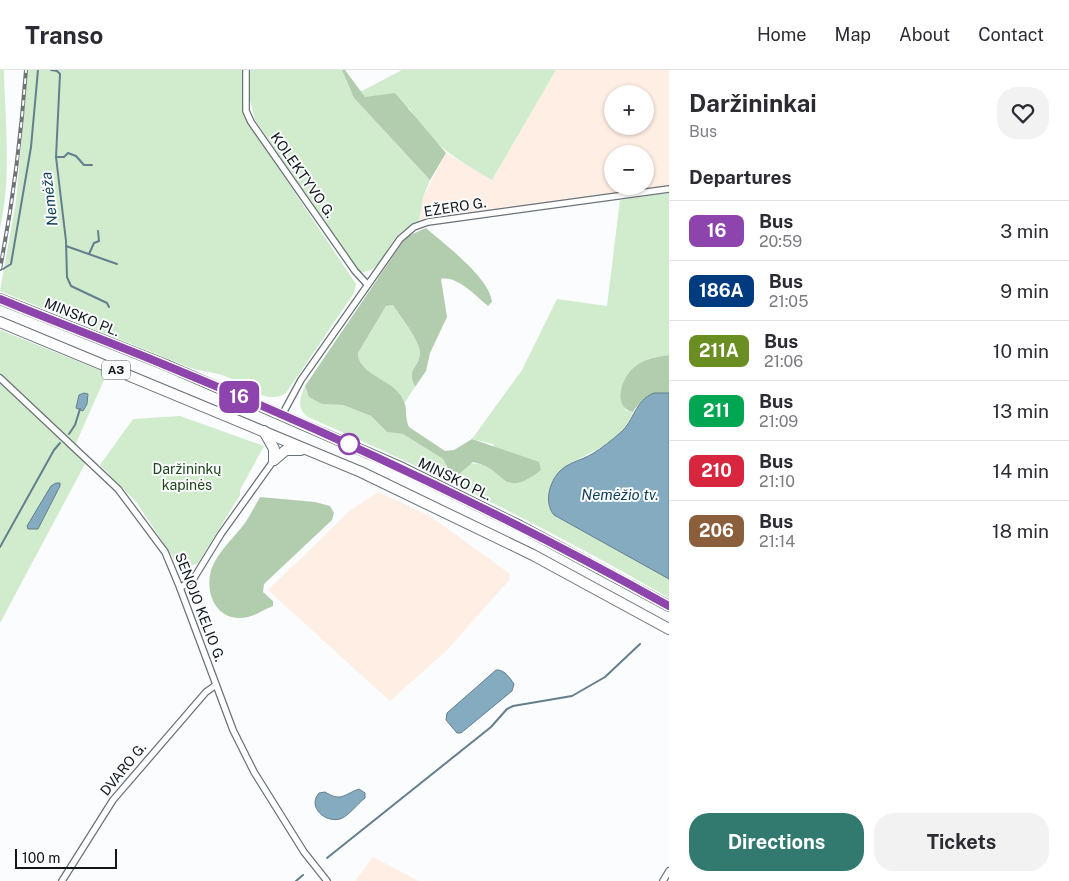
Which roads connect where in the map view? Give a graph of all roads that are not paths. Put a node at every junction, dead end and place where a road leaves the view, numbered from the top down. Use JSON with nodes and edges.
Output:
{"nodes":[{"id":1,"x":246,"y":70,"type":"edge"},
{"id":2,"x":669,"y":189,"type":"edge"},
{"id":3,"x":367,"y":284,"type":"junction"},
{"id":4,"x":0,"y":299,"type":"edge"},
{"id":5,"x":0,"y":322,"type":"edge"},
{"id":6,"x":0,"y":378,"type":"edge"},
{"id":7,"x":282,"y":415,"type":"junction"},
{"id":8,"x":263,"y":430,"type":"junction"},
{"id":9,"x":307,"y":450,"type":"junction"},
{"id":10,"x":274,"y":460,"type":"junction"},
{"id":11,"x":180,"y":588,"type":"junction"},
{"id":12,"x":669,"y":606,"type":"edge"},
{"id":13,"x":669,"y":629,"type":"edge"},
{"id":14,"x":216,"y":685,"type":"junction"},
{"id":15,"x":669,"y":871,"type":"edge"},
{"id":16,"x":62,"y":881,"type":"edge"},
{"id":17,"x":327,"y":881,"type":"edge"},
{"id":18,"x":663,"y":881,"type":"edge"}],
"edges":[{"from":1,"to":3,"type":"street","name":"KOLEKTYVO G."},
{"from":2,"to":3,"type":"street","name":"EŽERO G."},
{"from":3,"to":7,"type":"street","name":"EŽERO G."},
{"from":4,"to":7,"type":"highway","name":"MINSKO PL.","number":"A3"},
{"from":5,"to":8,"type":"highway","number":"A3"},
{"from":6,"to":11,"type":"street","name":"SENOJO KELIO G."},
{"from":7,"to":12,"type":"highway","name":"MINSKO PL.","number":"A3"},
{"from":8,"to":9,"type":"highway","number":"A3"},
{"from":8,"to":10,"type":"highway"},
{"from":9,"to":10,"type":"highway"},
{"from":9,"to":13,"type":"highway","number":"A3"},
{"from":10,"to":11,"type":"street"},
{"from":11,"to":14,"type":"street","name":"SENOJO KELIO G."},
{"from":14,"to":16,"type":"street","name":"DVARO G."},
{"from":14,"to":17,"type":"street","name":"SENOJO KELIO G."},
{"from":15,"to":18,"type":"street"}]}
